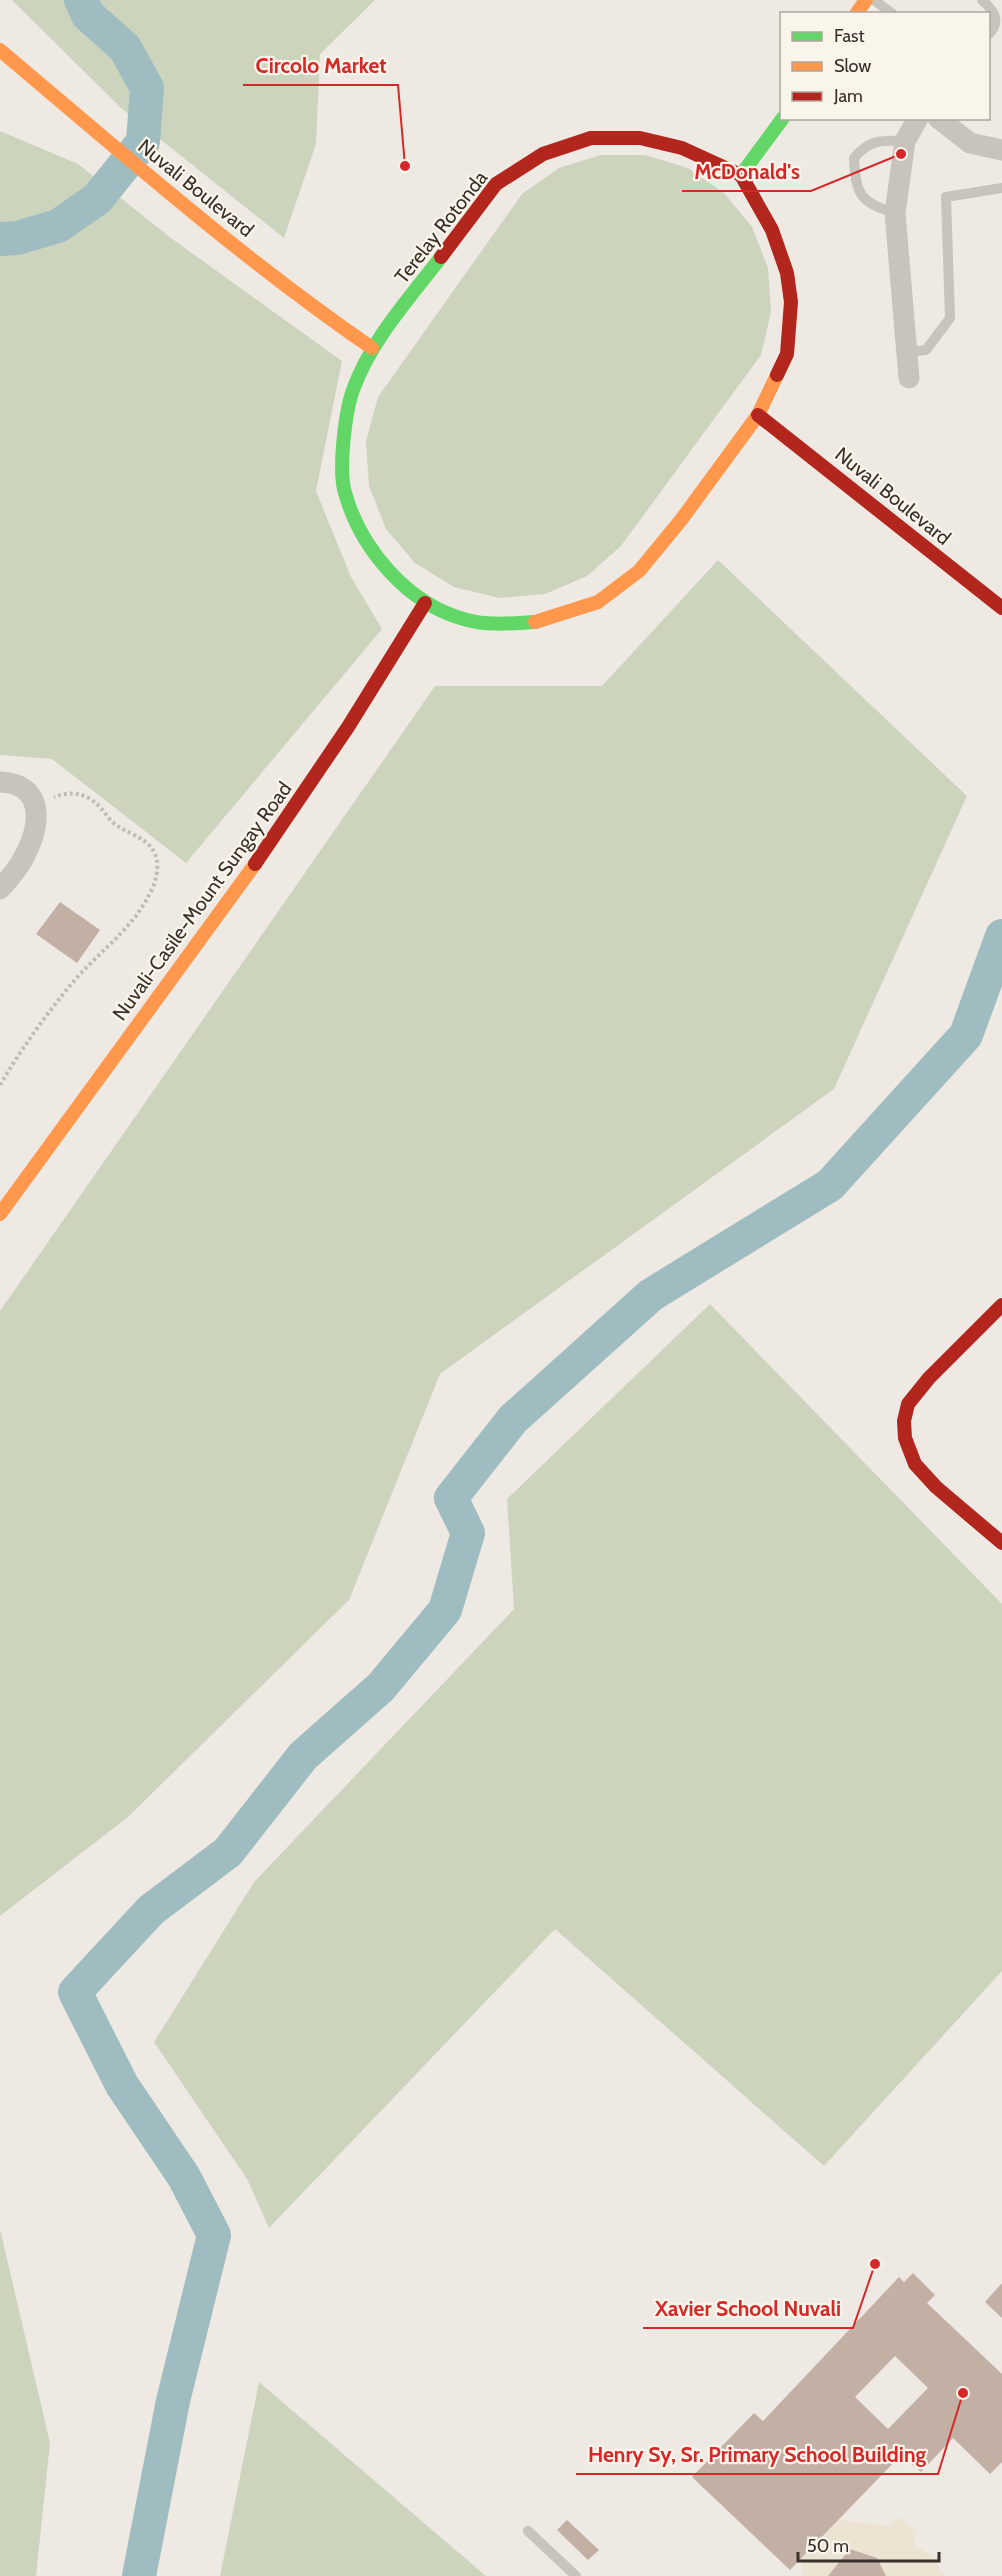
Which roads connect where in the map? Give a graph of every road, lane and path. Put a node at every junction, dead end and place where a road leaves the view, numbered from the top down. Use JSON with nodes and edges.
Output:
{"nodes":[{"id":1,"x":874,"y":0,"type":"edge"},
{"id":2,"x":982,"y":0,"type":"edge"},
{"id":3,"x":890,"y":12,"type":"edge"},
{"id":4,"x":990,"y":33,"type":"edge"},
{"id":5,"x":0,"y":50,"type":"edge"},
{"id":6,"x":782,"y":120,"type":"edge"},
{"id":7,"x":917,"y":120,"type":"edge"},
{"id":8,"x":941,"y":120,"type":"edge"},
{"id":9,"x":905,"y":141,"type":"junction"},
{"id":10,"x":1002,"y":150,"type":"edge"},
{"id":11,"x":741,"y":175,"type":"junction"},
{"id":12,"x":1002,"y":188,"type":"edge"},
{"id":13,"x":895,"y":213,"type":"junction"},
{"id":14,"x":372,"y":348,"type":"junction"},
{"id":15,"x":907,"y":352,"type":"junction"},
{"id":16,"x":909,"y":378,"type":"dead end"},
{"id":17,"x":758,"y":415,"type":"junction"},
{"id":18,"x":425,"y":603,"type":"junction"},
{"id":19,"x":1002,"y":608,"type":"edge"},
{"id":20,"x":0,"y":782,"type":"edge"},
{"id":21,"x":54,"y":797,"type":"dead end"},
{"id":22,"x":0,"y":890,"type":"edge"},
{"id":23,"x":0,"y":1085,"type":"edge"},
{"id":24,"x":0,"y":1214,"type":"edge"},
{"id":25,"x":1002,"y":1305,"type":"edge"},
{"id":26,"x":1002,"y":1543,"type":"edge"},
{"id":27,"x":528,"y":2531,"type":"dead end"},
{"id":28,"x":576,"y":2576,"type":"edge"}],
"edges":[{"from":1,"to":3,"type":"lane"},
{"from":2,"to":4,"type":"lane"},
{"from":5,"to":14,"type":"main road","name":"Nuvali Boulevard"},
{"from":6,"to":11,"type":"main road"},
{"from":7,"to":9,"type":"street"},
{"from":8,"to":10,"type":"street"},
{"from":9,"to":13,"type":"street"},
{"from":9,"to":13,"type":"lane"},
{"from":11,"to":14,"type":"main road","name":"Terelay Rotonda"},
{"from":11,"to":17,"type":"main road","name":"Terelay Rotonda"},
{"from":12,"to":15,"type":"lane"},
{"from":13,"to":15,"type":"street"},
{"from":14,"to":18,"type":"main road","name":"Terelay Rotonda"},
{"from":15,"to":16,"type":"street"},
{"from":17,"to":18,"type":"main road","name":"Terelay Rotonda"},
{"from":17,"to":19,"type":"main road","name":"Nuvali Boulevard"},
{"from":18,"to":24,"type":"main road","name":"Nuvali-Casile-Mount Sungay Road"},
{"from":20,"to":22,"type":"street"},
{"from":21,"to":23,"type":"path"},
{"from":25,"to":26,"type":"main road"},
{"from":27,"to":28,"type":"lane"}]}
